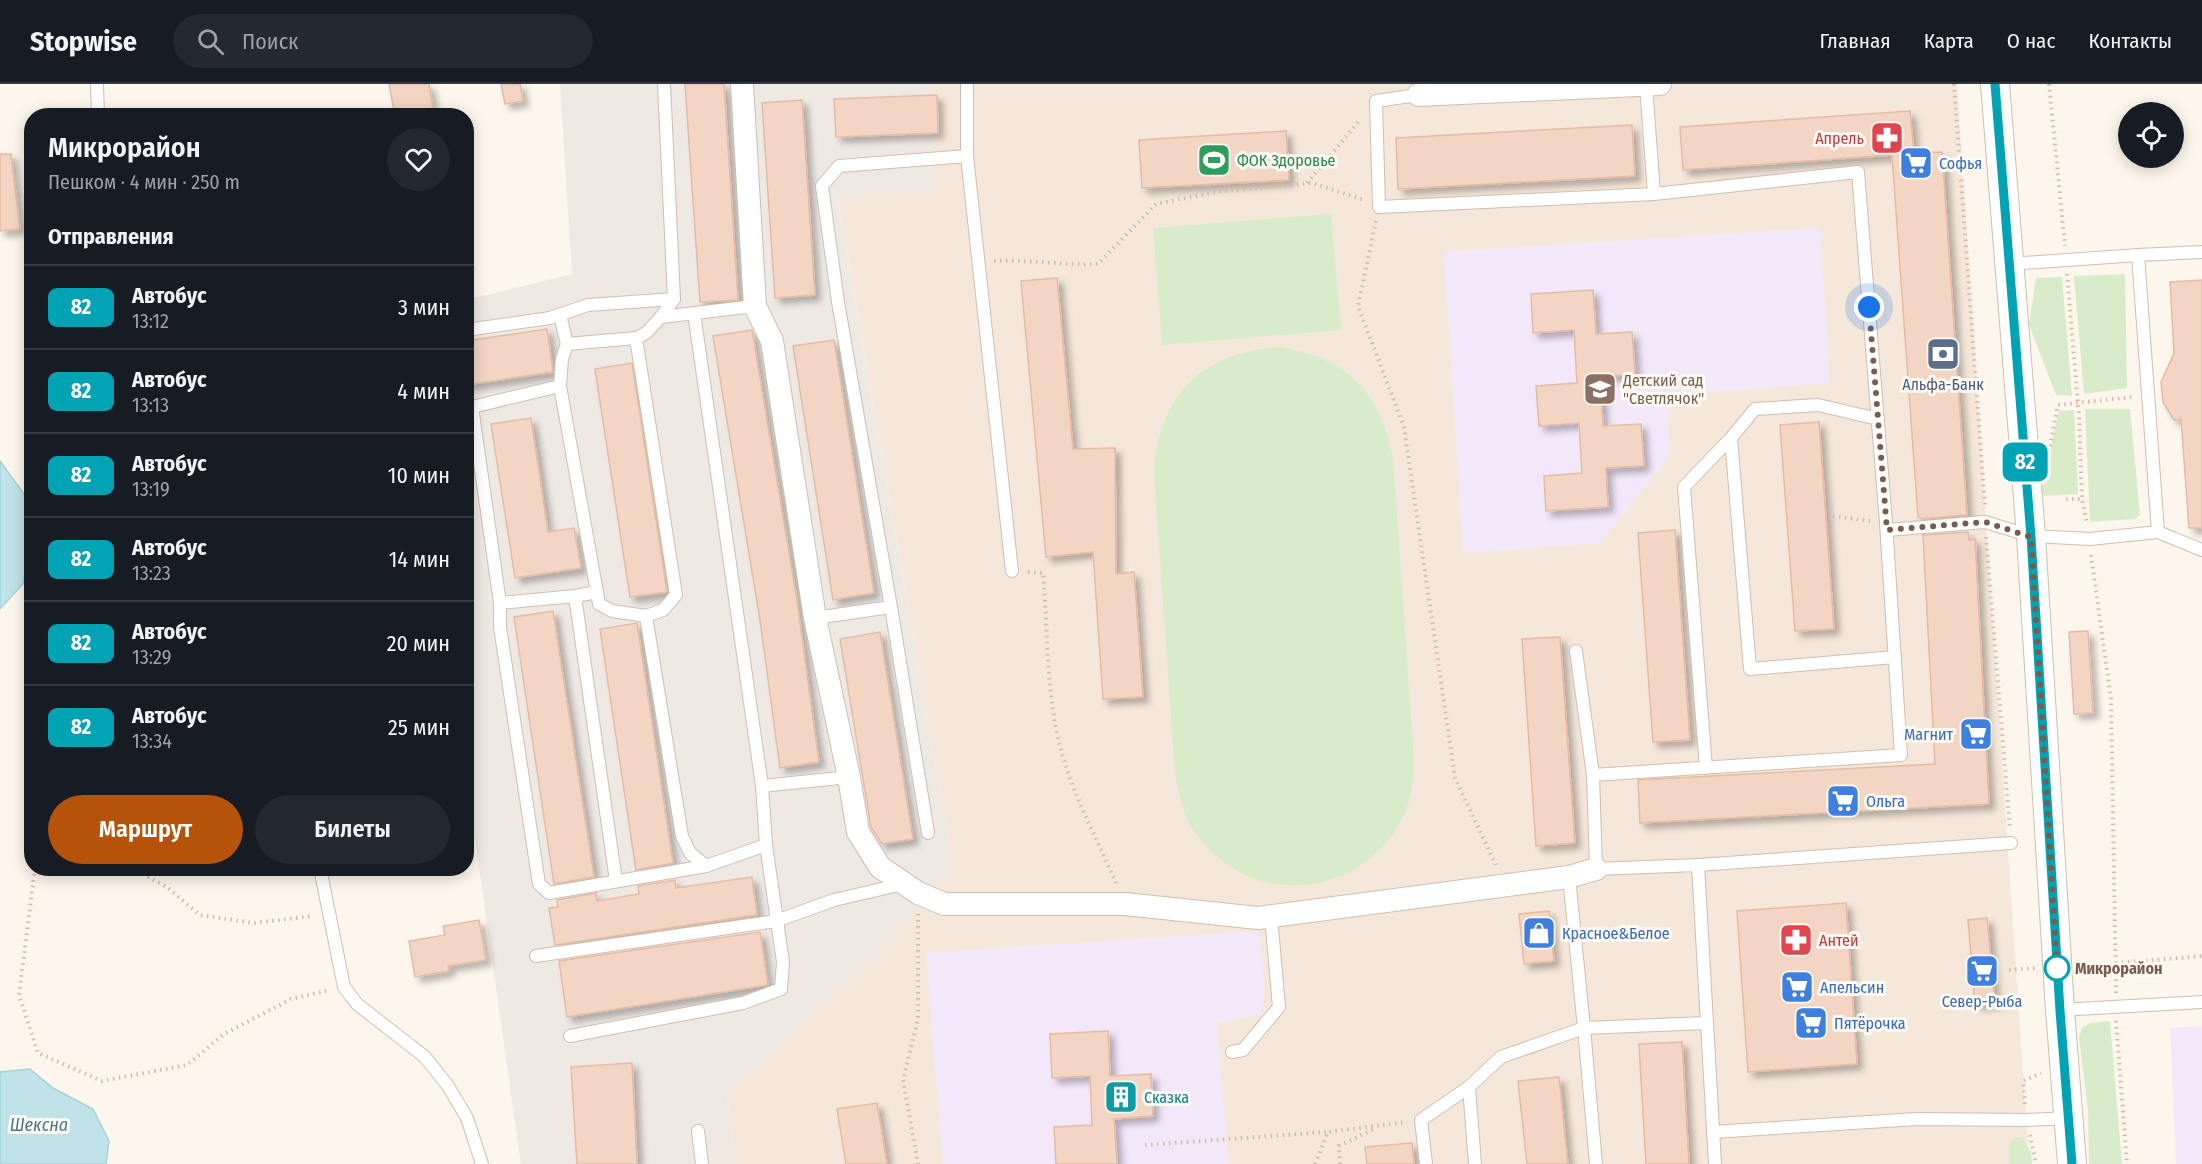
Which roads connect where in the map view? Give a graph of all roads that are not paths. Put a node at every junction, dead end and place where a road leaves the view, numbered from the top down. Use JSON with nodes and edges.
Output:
{"nodes":[{"id":1,"x":96,"y":84,"type":"edge"},
{"id":2,"x":664,"y":84,"type":"edge"},
{"id":3,"x":742,"y":84,"type":"edge"},
{"id":4,"x":967,"y":84,"type":"edge"},
{"id":5,"x":1995,"y":84,"type":"edge"},
{"id":6,"x":1653,"y":85,"type":"edge"},
{"id":7,"x":1418,"y":90,"type":"edge"},
{"id":8,"x":98,"y":108,"type":"edge"},
{"id":9,"x":967,"y":156,"type":"junction"},
{"id":10,"x":1653,"y":194,"type":"junction"},
{"id":11,"x":2202,"y":252,"type":"edge"},
{"id":12,"x":2138,"y":255,"type":"junction"},
{"id":13,"x":2009,"y":264,"type":"junction"},
{"id":14,"x":674,"y":300,"type":"junction"},
{"id":15,"x":755,"y":306,"type":"junction"},
{"id":16,"x":694,"y":314,"type":"junction"},
{"id":17,"x":560,"y":315,"type":"junction"},
{"id":18,"x":661,"y":317,"type":"junction"},
{"id":19,"x":474,"y":329,"type":"edge"},
{"id":20,"x":636,"y":338,"type":"junction"},
{"id":21,"x":567,"y":344,"type":"junction"},
{"id":22,"x":560,"y":386,"type":"junction"},
{"id":23,"x":474,"y":406,"type":"edge"},
{"id":24,"x":1878,"y":419,"type":"junction"},
{"id":25,"x":474,"y":420,"type":"edge"},
{"id":26,"x":1731,"y":438,"type":"junction"},
{"id":27,"x":1887,"y":526,"type":"junction"},
{"id":28,"x":2158,"y":532,"type":"junction"},
{"id":29,"x":2031,"y":537,"type":"junction"},
{"id":30,"x":2202,"y":550,"type":"edge"},
{"id":31,"x":1012,"y":571,"type":"road end"},
{"id":32,"x":597,"y":592,"type":"junction"},
{"id":33,"x":575,"y":596,"type":"junction"},
{"id":34,"x":500,"y":603,"type":"junction"},
{"id":35,"x":891,"y":607,"type":"junction"},
{"id":36,"x":646,"y":616,"type":"junction"},
{"id":37,"x":815,"y":618,"type":"junction"},
{"id":38,"x":1576,"y":651,"type":"dead end"},
{"id":39,"x":1895,"y":657,"type":"junction"},
{"id":40,"x":1706,"y":768,"type":"junction"},
{"id":41,"x":1593,"y":775,"type":"junction"},
{"id":42,"x":849,"y":777,"type":"junction"},
{"id":43,"x":762,"y":786,"type":"junction"},
{"id":44,"x":928,"y":833,"type":"dead end"},
{"id":45,"x":2011,"y":843,"type":"dead end"},
{"id":46,"x":766,"y":845,"type":"junction"},
{"id":47,"x":1698,"y":865,"type":"junction"},
{"id":48,"x":706,"y":866,"type":"junction"},
{"id":49,"x":1596,"y":869,"type":"junction"},
{"id":50,"x":322,"y":876,"type":"edge"},
{"id":51,"x":1569,"y":877,"type":"junction"},
{"id":52,"x":616,"y":881,"type":"junction"},
{"id":53,"x":910,"y":888,"type":"junction"},
{"id":54,"x":1271,"y":916,"type":"junction"},
{"id":55,"x":776,"y":921,"type":"junction"},
{"id":56,"x":536,"y":956,"type":"dead end"},
{"id":57,"x":2202,"y":1002,"type":"edge"},
{"id":58,"x":2060,"y":1011,"type":"junction"},
{"id":59,"x":1706,"y":1023,"type":"junction"},
{"id":60,"x":1584,"y":1028,"type":"junction"},
{"id":61,"x":570,"y":1036,"type":"dead end"},
{"id":62,"x":1232,"y":1052,"type":"dead end"},
{"id":63,"x":1469,"y":1088,"type":"junction"},
{"id":64,"x":2068,"y":1118,"type":"junction"},
{"id":65,"x":698,"y":1131,"type":"dead end"},
{"id":66,"x":1713,"y":1132,"type":"junction"},
{"id":67,"x":482,"y":1164,"type":"edge"},
{"id":68,"x":702,"y":1164,"type":"edge"},
{"id":69,"x":1426,"y":1164,"type":"edge"},
{"id":70,"x":1475,"y":1164,"type":"edge"},
{"id":71,"x":1596,"y":1164,"type":"edge"},
{"id":72,"x":1715,"y":1164,"type":"edge"},
{"id":73,"x":2072,"y":1164,"type":"edge"}],
"edges":[{"from":1,"to":8,"type":"lane"},
{"from":2,"to":14,"type":"lane"},
{"from":3,"to":15,"type":"street"},
{"from":4,"to":9,"type":"lane"},
{"from":5,"to":13,"type":"street"},
{"from":6,"to":7,"type":"street"},
{"from":6,"to":10,"type":"lane"},
{"from":7,"to":10,"type":"lane"},
{"from":9,"to":31,"type":"lane"},
{"from":9,"to":35,"type":"lane"},
{"from":10,"to":24,"type":"lane"},
{"from":11,"to":12,"type":"lane"},
{"from":12,"to":13,"type":"lane"},
{"from":12,"to":28,"type":"lane"},
{"from":13,"to":29,"type":"street"},
{"from":14,"to":17,"type":"lane"},
{"from":14,"to":18,"type":"lane"},
{"from":15,"to":16,"type":"lane"},
{"from":15,"to":37,"type":"street"},
{"from":16,"to":18,"type":"lane"},
{"from":16,"to":43,"type":"lane"},
{"from":17,"to":19,"type":"lane"},
{"from":17,"to":21,"type":"lane"},
{"from":18,"to":20,"type":"lane"},
{"from":20,"to":21,"type":"lane"},
{"from":20,"to":36,"type":"lane"},
{"from":21,"to":22,"type":"lane"},
{"from":22,"to":23,"type":"lane"},
{"from":22,"to":32,"type":"lane"},
{"from":24,"to":26,"type":"lane"},
{"from":24,"to":27,"type":"lane"},
{"from":25,"to":34,"type":"lane"},
{"from":26,"to":39,"type":"lane"},
{"from":26,"to":40,"type":"lane"},
{"from":27,"to":29,"type":"lane"},
{"from":27,"to":39,"type":"lane"},
{"from":28,"to":29,"type":"lane"},
{"from":28,"to":30,"type":"lane"},
{"from":29,"to":58,"type":"street"},
{"from":32,"to":33,"type":"lane"},
{"from":32,"to":36,"type":"lane"},
{"from":33,"to":34,"type":"lane"},
{"from":33,"to":52,"type":"lane"},
{"from":34,"to":52,"type":"lane"},
{"from":35,"to":37,"type":"lane"},
{"from":35,"to":44,"type":"lane"},
{"from":36,"to":48,"type":"lane"},
{"from":37,"to":42,"type":"street"},
{"from":38,"to":41,"type":"lane"},
{"from":39,"to":40,"type":"lane"},
{"from":40,"to":41,"type":"lane"},
{"from":41,"to":49,"type":"lane"},
{"from":42,"to":43,"type":"lane"},
{"from":42,"to":53,"type":"street"},
{"from":43,"to":46,"type":"lane"},
{"from":45,"to":47,"type":"lane"},
{"from":46,"to":48,"type":"lane"},
{"from":46,"to":55,"type":"lane"},
{"from":47,"to":49,"type":"lane"},
{"from":47,"to":59,"type":"lane"},
{"from":48,"to":52,"type":"lane"},
{"from":49,"to":51,"type":"street"},
{"from":50,"to":67,"type":"lane"},
{"from":51,"to":54,"type":"street"},
{"from":51,"to":60,"type":"lane"},
{"from":53,"to":54,"type":"street"},
{"from":53,"to":55,"type":"lane"},
{"from":54,"to":62,"type":"lane"},
{"from":55,"to":56,"type":"lane"},
{"from":55,"to":61,"type":"lane"},
{"from":57,"to":58,"type":"lane"},
{"from":58,"to":64,"type":"street"},
{"from":59,"to":60,"type":"lane"},
{"from":59,"to":66,"type":"lane"},
{"from":60,"to":63,"type":"lane"},
{"from":60,"to":71,"type":"lane"},
{"from":63,"to":69,"type":"lane"},
{"from":63,"to":70,"type":"lane"},
{"from":64,"to":66,"type":"lane"},
{"from":64,"to":73,"type":"street"},
{"from":65,"to":68,"type":"lane"},
{"from":66,"to":72,"type":"lane"}]}
